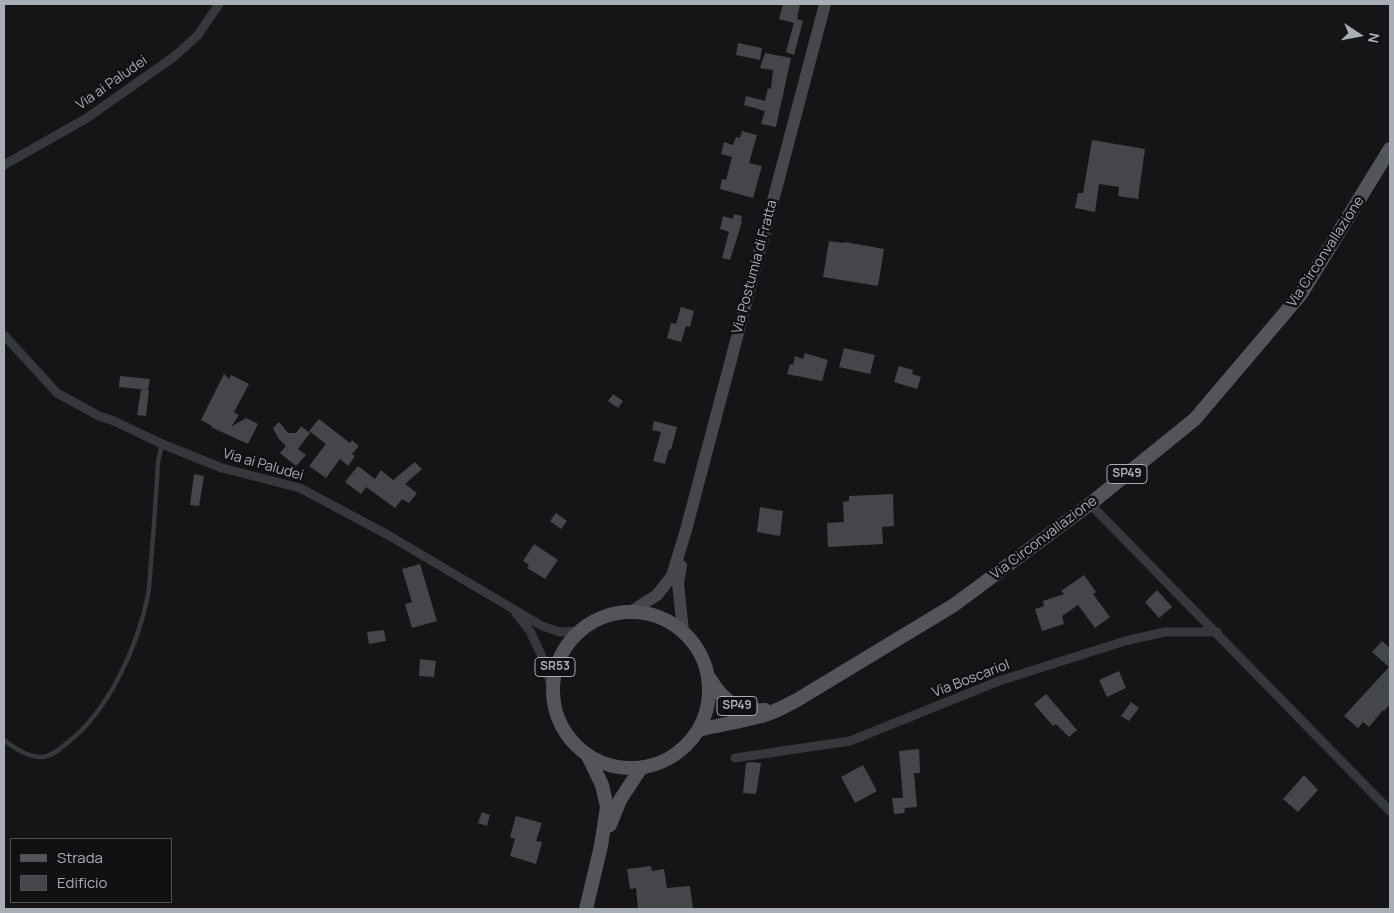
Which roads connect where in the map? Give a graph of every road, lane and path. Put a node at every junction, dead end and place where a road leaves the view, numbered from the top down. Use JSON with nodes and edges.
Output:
{"nodes":[{"id":1,"x":220,"y":4,"type":"edge"},
{"id":2,"x":825,"y":4,"type":"edge"},
{"id":3,"x":1390,"y":149,"type":"edge"},
{"id":4,"x":4,"y":164,"type":"edge"},
{"id":5,"x":4,"y":335,"type":"edge"},
{"id":6,"x":162,"y":444,"type":"junction"},
{"id":7,"x":1090,"y":504,"type":"junction"},
{"id":8,"x":686,"y":530,"type":"junction"},
{"id":9,"x":513,"y":609,"type":"junction"},
{"id":10,"x":632,"y":611,"type":"junction"},
{"id":11,"x":579,"y":631,"type":"junction"},
{"id":12,"x":683,"y":631,"type":"junction"},
{"id":13,"x":1217,"y":632,"type":"junction"},
{"id":14,"x":708,"y":676,"type":"junction"},
{"id":15,"x":552,"y":688,"type":"junction"},
{"id":16,"x":779,"y":710,"type":"junction"},
{"id":17,"x":699,"y":730,"type":"junction"},
{"id":18,"x":4,"y":740,"type":"edge"},
{"id":19,"x":588,"y":756,"type":"junction"},
{"id":20,"x":735,"y":758,"type":"dead end"},
{"id":21,"x":641,"y":768,"type":"junction"},
{"id":22,"x":1390,"y":811,"type":"edge"},
{"id":23,"x":601,"y":846,"type":"junction"},
{"id":24,"x":586,"y":909,"type":"edge"}],
"edges":[{"from":1,"to":4,"type":"street","name":"Via ai Paludei"},
{"from":2,"to":8,"type":"main road","name":"Via Postumia di Fratta","number":"SR53"},
{"from":3,"to":7,"type":"main road","name":"Via Circonvallazione","number":"SP49"},
{"from":5,"to":6,"type":"street","name":"Via ai Paludei"},
{"from":6,"to":9,"type":"street","name":"Via ai Paludei"},
{"from":6,"to":18,"type":"lane"},
{"from":7,"to":13,"type":"street"},
{"from":7,"to":16,"type":"main road","name":"Via Circonvallazione","number":"SP49"},
{"from":8,"to":10,"type":"main road","name":"Via Postumia di Fratta","number":"SR53"},
{"from":8,"to":12,"type":"main road","name":"Via Postumia di Fratta","number":"SR53"},
{"from":9,"to":11,"type":"street","name":"Via ai Paludei"},
{"from":9,"to":15,"type":"street"},
{"from":10,"to":11,"type":"main road","number":"SR53"},
{"from":10,"to":12,"type":"main road","number":"SR53"},
{"from":11,"to":15,"type":"main road","number":"SR53"},
{"from":12,"to":14,"type":"main road","number":"SR53"},
{"from":13,"to":20,"type":"street","name":"Via Boscariol"},
{"from":13,"to":22,"type":"street"},
{"from":14,"to":16,"type":"main road","number":"SP49"},
{"from":14,"to":17,"type":"main road","number":"SR53"},
{"from":15,"to":19,"type":"main road","number":"SR53"},
{"from":16,"to":17,"type":"main road","name":"Via Circonvallazione","number":"SP49"},
{"from":17,"to":21,"type":"main road","number":"SR53"},
{"from":19,"to":21,"type":"main road","number":"SR53"},
{"from":19,"to":23,"type":"main road","number":"SR53"},
{"from":21,"to":23,"type":"main road","number":"SR53"},
{"from":23,"to":24,"type":"main road","number":"SR53"}]}
